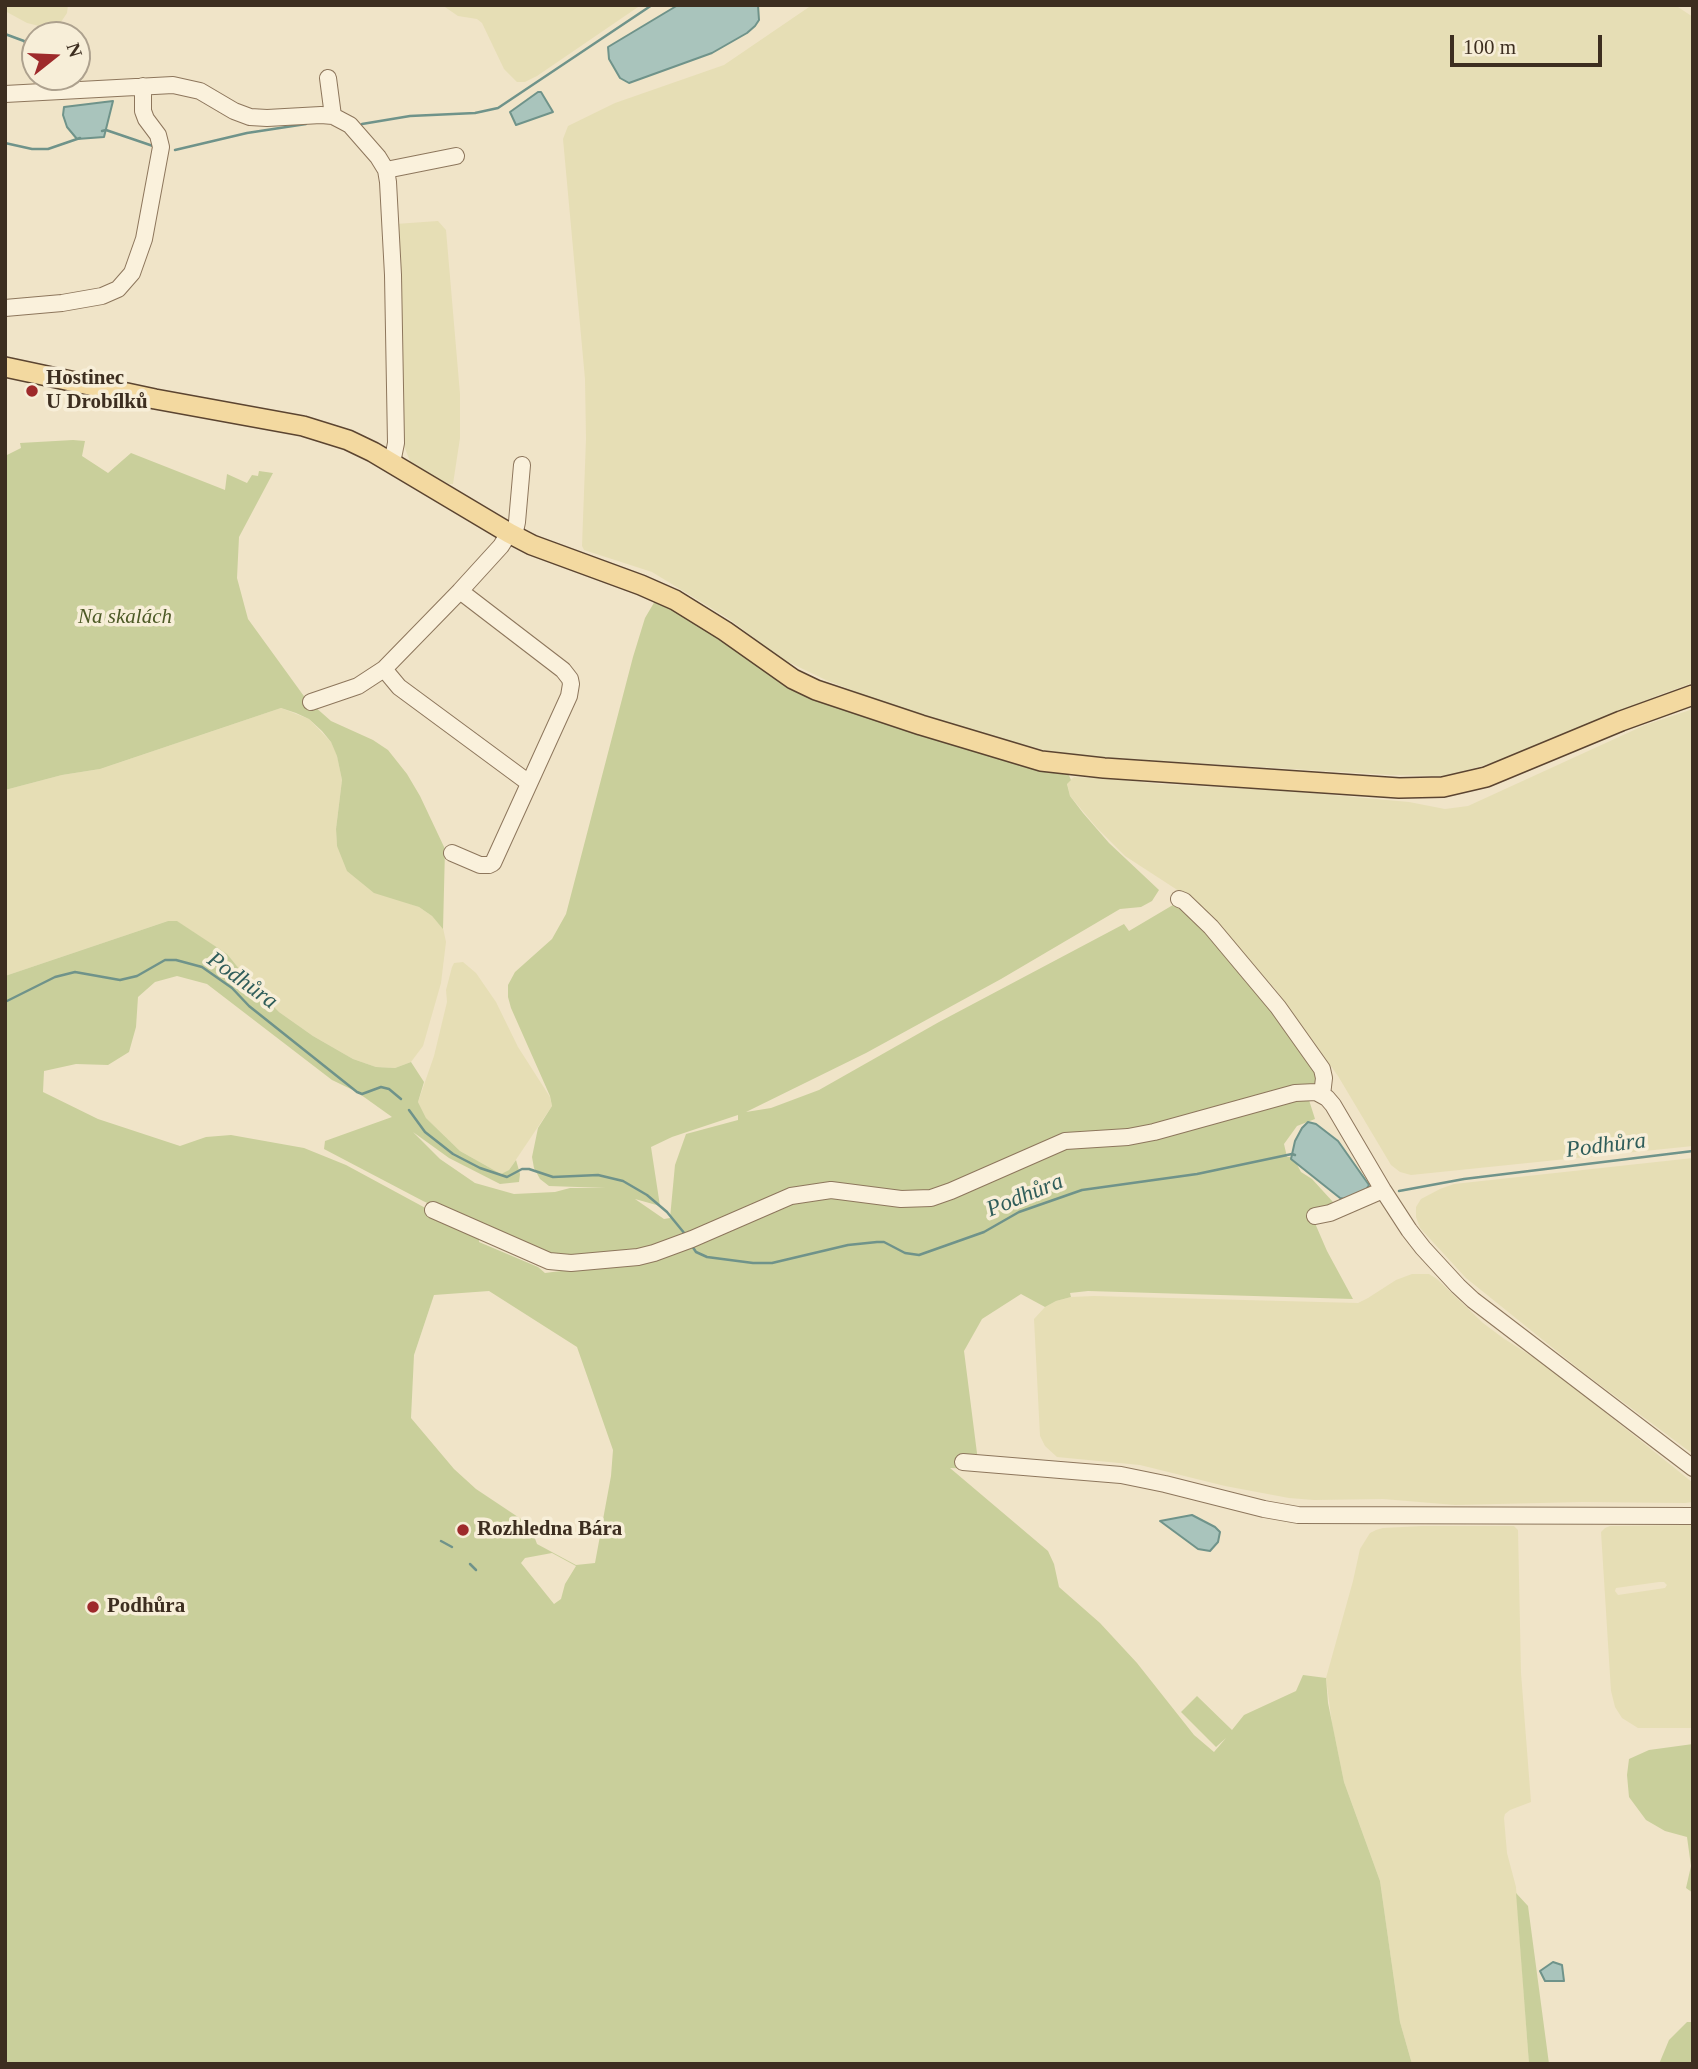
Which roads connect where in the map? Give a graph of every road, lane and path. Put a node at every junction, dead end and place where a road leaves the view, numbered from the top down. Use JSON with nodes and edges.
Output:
{"nodes":[{"id":1,"x":328,"y":78,"type":"dead end"},
{"id":2,"x":143,"y":86,"type":"junction"},
{"id":3,"x":5,"y":94,"type":"edge"},
{"id":4,"x":333,"y":116,"type":"junction"},
{"id":5,"x":456,"y":156,"type":"dead end"},
{"id":6,"x":386,"y":170,"type":"junction"},
{"id":7,"x":5,"y":307,"type":"edge"},
{"id":8,"x":5,"y":367,"type":"edge"},
{"id":9,"x":393,"y":463,"type":"junction"},
{"id":10,"x":522,"y":465,"type":"dead end"},
{"id":11,"x":512,"y":534,"type":"junction"},
{"id":12,"x":460,"y":592,"type":"junction"},
{"id":13,"x":384,"y":669,"type":"junction"},
{"id":14,"x":1693,"y":695,"type":"edge"},
{"id":15,"x":311,"y":702,"type":"dead end"},
{"id":16,"x":529,"y":783,"type":"junction"},
{"id":17,"x":452,"y":853,"type":"dead end"},
{"id":18,"x":1179,"y":899,"type":"dead end"},
{"id":19,"x":1322,"y":1095,"type":"junction"},
{"id":20,"x":1383,"y":1191,"type":"junction"},
{"id":21,"x":433,"y":1209,"type":"dead end"},
{"id":22,"x":1315,"y":1216,"type":"dead end"},
{"id":23,"x":963,"y":1462,"type":"dead end"},
{"id":24,"x":1693,"y":1468,"type":"edge"},
{"id":25,"x":1693,"y":1516,"type":"edge"}],
"edges":[{"from":1,"to":4,"type":"street"},
{"from":2,"to":3,"type":"street"},
{"from":2,"to":4,"type":"street"},
{"from":2,"to":7,"type":"street"},
{"from":4,"to":6,"type":"street"},
{"from":5,"to":6,"type":"street"},
{"from":6,"to":9,"type":"street"},
{"from":8,"to":9,"type":"main road"},
{"from":9,"to":11,"type":"main road"},
{"from":10,"to":11,"type":"street"},
{"from":11,"to":12,"type":"street"},
{"from":11,"to":14,"type":"main road"},
{"from":12,"to":13,"type":"street"},
{"from":12,"to":16,"type":"street"},
{"from":13,"to":15,"type":"street"},
{"from":13,"to":16,"type":"street"},
{"from":16,"to":17,"type":"street"},
{"from":18,"to":19,"type":"street"},
{"from":19,"to":20,"type":"street"},
{"from":19,"to":21,"type":"street"},
{"from":20,"to":22,"type":"street"},
{"from":20,"to":24,"type":"street"},
{"from":23,"to":25,"type":"street"}]}
